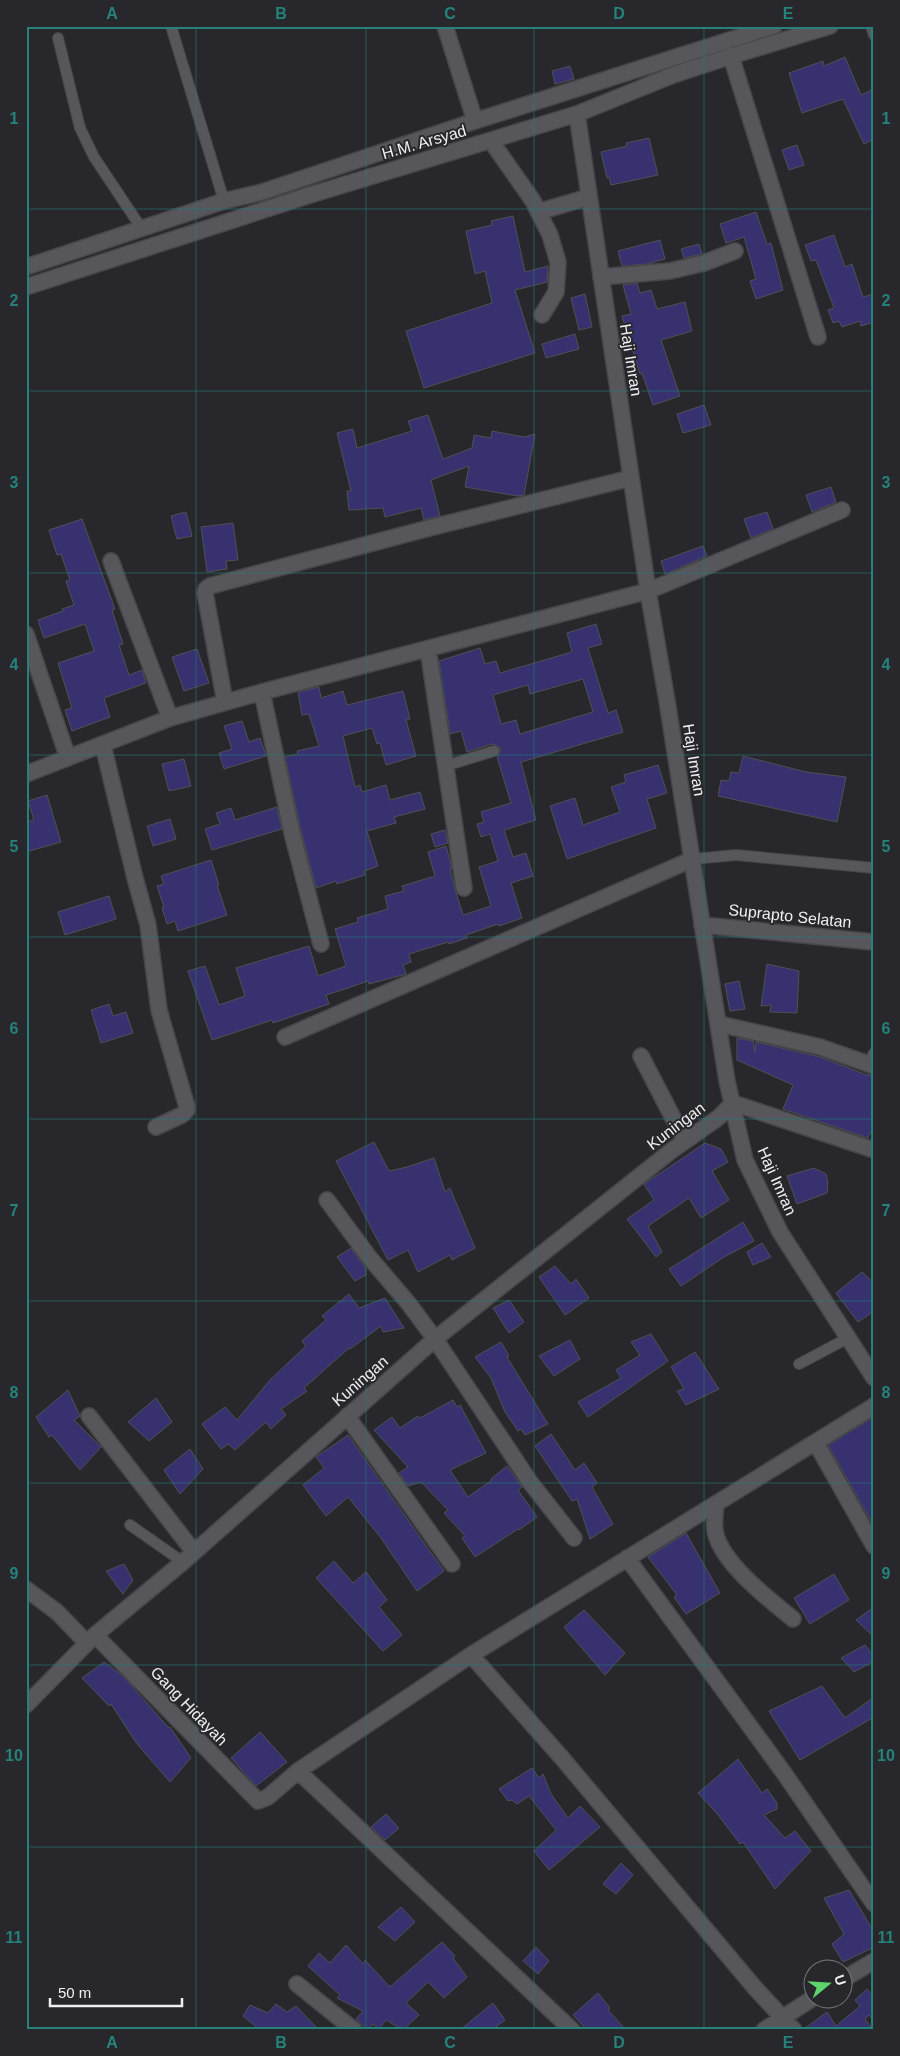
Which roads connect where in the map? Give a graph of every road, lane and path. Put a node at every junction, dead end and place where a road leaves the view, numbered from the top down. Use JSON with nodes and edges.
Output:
{"nodes":[{"id":1,"x":171,"y":26,"type":"edge"},
{"id":2,"x":445,"y":26,"type":"edge"},
{"id":3,"x":774,"y":26,"type":"edge"},
{"id":4,"x":830,"y":26,"type":"edge"},
{"id":5,"x":871,"y":26,"type":"edge"},
{"id":6,"x":874,"y":35,"type":"edge"},
{"id":7,"x":58,"y":38,"type":"dead end"},
{"id":8,"x":731,"y":56,"type":"junction"},
{"id":9,"x":577,"y":114,"type":"junction"},
{"id":10,"x":475,"y":120,"type":"junction"},
{"id":11,"x":491,"y":141,"type":"junction"},
{"id":12,"x":303,"y":177,"type":"junction"},
{"id":13,"x":310,"y":194,"type":"junction"},
{"id":14,"x":589,"y":197,"type":"junction"},
{"id":15,"x":224,"y":201,"type":"junction"},
{"id":16,"x":538,"y":212,"type":"junction"},
{"id":17,"x":142,"y":229,"type":"junction"},
{"id":18,"x":735,"y":252,"type":"dead end"},
{"id":19,"x":26,"y":266,"type":"edge"},
{"id":20,"x":601,"y":277,"type":"junction"},
{"id":21,"x":26,"y":287,"type":"edge"},
{"id":22,"x":542,"y":315,"type":"dead end"},
{"id":23,"x":818,"y":337,"type":"dead end"},
{"id":24,"x":631,"y":478,"type":"junction"},
{"id":25,"x":842,"y":510,"type":"dead end"},
{"id":26,"x":111,"y":561,"type":"dead end"},
{"id":27,"x":648,"y":591,"type":"junction"},
{"id":28,"x":26,"y":634,"type":"edge"},
{"id":29,"x":428,"y":649,"type":"junction"},
{"id":30,"x":262,"y":692,"type":"junction"},
{"id":31,"x":225,"y":702,"type":"junction"},
{"id":32,"x":170,"y":718,"type":"junction"},
{"id":33,"x":103,"y":745,"type":"junction"},
{"id":34,"x":494,"y":750,"type":"dead end"},
{"id":35,"x":68,"y":758,"type":"junction"},
{"id":36,"x":445,"y":766,"type":"junction"},
{"id":37,"x":26,"y":774,"type":"edge"},
{"id":38,"x":692,"y":859,"type":"junction"},
{"id":39,"x":873,"y":865,"type":"edge"},
{"id":40,"x":464,"y":888,"type":"dead end"},
{"id":41,"x":702,"y":925,"type":"junction"},
{"id":42,"x":874,"y":942,"type":"edge"},
{"id":43,"x":321,"y":944,"type":"dead end"},
{"id":44,"x":719,"y":1024,"type":"junction"},
{"id":45,"x":284,"y":1037,"type":"dead end"},
{"id":46,"x":641,"y":1056,"type":"dead end"},
{"id":47,"x":872,"y":1061,"type":"edge"},
{"id":48,"x":733,"y":1103,"type":"junction"},
{"id":49,"x":156,"y":1127,"type":"dead end"},
{"id":50,"x":684,"y":1141,"type":"junction"},
{"id":51,"x":874,"y":1150,"type":"edge"},
{"id":52,"x":327,"y":1200,"type":"dead end"},
{"id":53,"x":848,"y":1338,"type":"junction"},
{"id":54,"x":435,"y":1340,"type":"junction"},
{"id":55,"x":799,"y":1364,"type":"dead end"},
{"id":56,"x":874,"y":1378,"type":"edge"},
{"id":57,"x":874,"y":1406,"type":"edge"},
{"id":58,"x":89,"y":1416,"type":"dead end"},
{"id":59,"x":347,"y":1416,"type":"junction"},
{"id":60,"x":816,"y":1443,"type":"junction"},
{"id":61,"x":716,"y":1504,"type":"junction"},
{"id":62,"x":130,"y":1525,"type":"dead end"},
{"id":63,"x":574,"y":1538,"type":"dead end"},
{"id":64,"x":874,"y":1546,"type":"edge"},
{"id":65,"x":189,"y":1557,"type":"junction"},
{"id":66,"x":627,"y":1558,"type":"junction"},
{"id":67,"x":452,"y":1564,"type":"dead end"},
{"id":68,"x":26,"y":1588,"type":"edge"},
{"id":69,"x":793,"y":1618,"type":"dead end"},
{"id":70,"x":91,"y":1639,"type":"junction"},
{"id":71,"x":471,"y":1656,"type":"junction"},
{"id":72,"x":26,"y":1705,"type":"edge"},
{"id":73,"x":298,"y":1771,"type":"junction"},
{"id":74,"x":874,"y":1904,"type":"edge"},
{"id":75,"x":874,"y":1961,"type":"edge"},
{"id":76,"x":852,"y":1974,"type":"edge"},
{"id":77,"x":297,"y":1984,"type":"dead end"},
{"id":78,"x":802,"y":2005,"type":"edge"},
{"id":79,"x":784,"y":2017,"type":"junction"},
{"id":80,"x":354,"y":2030,"type":"edge"},
{"id":81,"x":572,"y":2030,"type":"edge"},
{"id":82,"x":764,"y":2030,"type":"edge"},
{"id":83,"x":794,"y":2030,"type":"edge"}],
"edges":[{"from":1,"to":15,"type":"lane"},
{"from":2,"to":10,"type":"street"},
{"from":3,"to":10,"type":"street","name":"H.M. Arsyad"},
{"from":4,"to":8,"type":"street","name":"H.M. Arsyad"},
{"from":5,"to":6,"type":"lane"},
{"from":7,"to":17,"type":"lane"},
{"from":8,"to":9,"type":"street","name":"H.M. Arsyad"},
{"from":8,"to":23,"type":"street"},
{"from":9,"to":11,"type":"street","name":"H.M. Arsyad"},
{"from":9,"to":14,"type":"street","name":"Haji Imran"},
{"from":10,"to":12,"type":"street","name":"H.M. Arsyad"},
{"from":11,"to":13,"type":"street","name":"H.M. Arsyad"},
{"from":11,"to":16,"type":"street"},
{"from":12,"to":13,"type":"street"},
{"from":12,"to":15,"type":"street","name":"H.M. Arsyad"},
{"from":13,"to":21,"type":"street","name":"H.M. Arsyad"},
{"from":14,"to":16,"type":"street"},
{"from":14,"to":20,"type":"street","name":"Haji Imran"},
{"from":15,"to":17,"type":"street","name":"H.M. Arsyad"},
{"from":16,"to":22,"type":"street"},
{"from":17,"to":19,"type":"street","name":"H.M. Arsyad"},
{"from":18,"to":20,"type":"street"},
{"from":20,"to":24,"type":"street","name":"Haji Imran"},
{"from":24,"to":27,"type":"street","name":"Haji Imran"},
{"from":24,"to":31,"type":"street"},
{"from":25,"to":27,"type":"street"},
{"from":26,"to":32,"type":"street"},
{"from":27,"to":29,"type":"street"},
{"from":27,"to":38,"type":"street","name":"Haji Imran"},
{"from":28,"to":35,"type":"street"},
{"from":29,"to":30,"type":"street"},
{"from":29,"to":36,"type":"street"},
{"from":30,"to":31,"type":"street"},
{"from":30,"to":43,"type":"street"},
{"from":31,"to":32,"type":"street"},
{"from":32,"to":33,"type":"street"},
{"from":33,"to":35,"type":"street"},
{"from":33,"to":49,"type":"street"},
{"from":34,"to":36,"type":"lane"},
{"from":35,"to":37,"type":"street"},
{"from":36,"to":40,"type":"street"},
{"from":38,"to":39,"type":"lane"},
{"from":38,"to":41,"type":"street","name":"Haji Imran"},
{"from":38,"to":45,"type":"street"},
{"from":41,"to":42,"type":"street","name":"Suprapto Selatan"},
{"from":41,"to":44,"type":"street","name":"Haji Imran"},
{"from":44,"to":47,"type":"street"},
{"from":44,"to":48,"type":"street","name":"Haji Imran"},
{"from":46,"to":50,"type":"street"},
{"from":48,"to":50,"type":"street","name":"Kuningan"},
{"from":48,"to":51,"type":"street"},
{"from":48,"to":53,"type":"street","name":"Haji Imran"},
{"from":50,"to":54,"type":"street","name":"Kuningan"},
{"from":52,"to":54,"type":"street"},
{"from":53,"to":55,"type":"lane"},
{"from":53,"to":56,"type":"street","name":"Haji Imran"},
{"from":54,"to":59,"type":"street","name":"Kuningan"},
{"from":54,"to":63,"type":"street"},
{"from":57,"to":60,"type":"street"},
{"from":58,"to":65,"type":"street"},
{"from":59,"to":65,"type":"street","name":"Kuningan"},
{"from":59,"to":67,"type":"street"},
{"from":60,"to":61,"type":"street"},
{"from":60,"to":64,"type":"street"},
{"from":61,"to":66,"type":"street"},
{"from":61,"to":69,"type":"street"},
{"from":62,"to":65,"type":"lane"},
{"from":65,"to":70,"type":"street","name":"Kuningan"},
{"from":66,"to":71,"type":"street"},
{"from":66,"to":74,"type":"street"},
{"from":68,"to":70,"type":"street","name":"Gang Hidayah"},
{"from":70,"to":72,"type":"street","name":"Kuningan"},
{"from":70,"to":73,"type":"street","name":"Gang Hidayah"},
{"from":71,"to":73,"type":"street"},
{"from":71,"to":79,"type":"street"},
{"from":73,"to":81,"type":"street"},
{"from":75,"to":76,"type":"street"},
{"from":77,"to":80,"type":"street"},
{"from":78,"to":79,"type":"street"},
{"from":79,"to":82,"type":"street"},
{"from":79,"to":83,"type":"street"}]}
